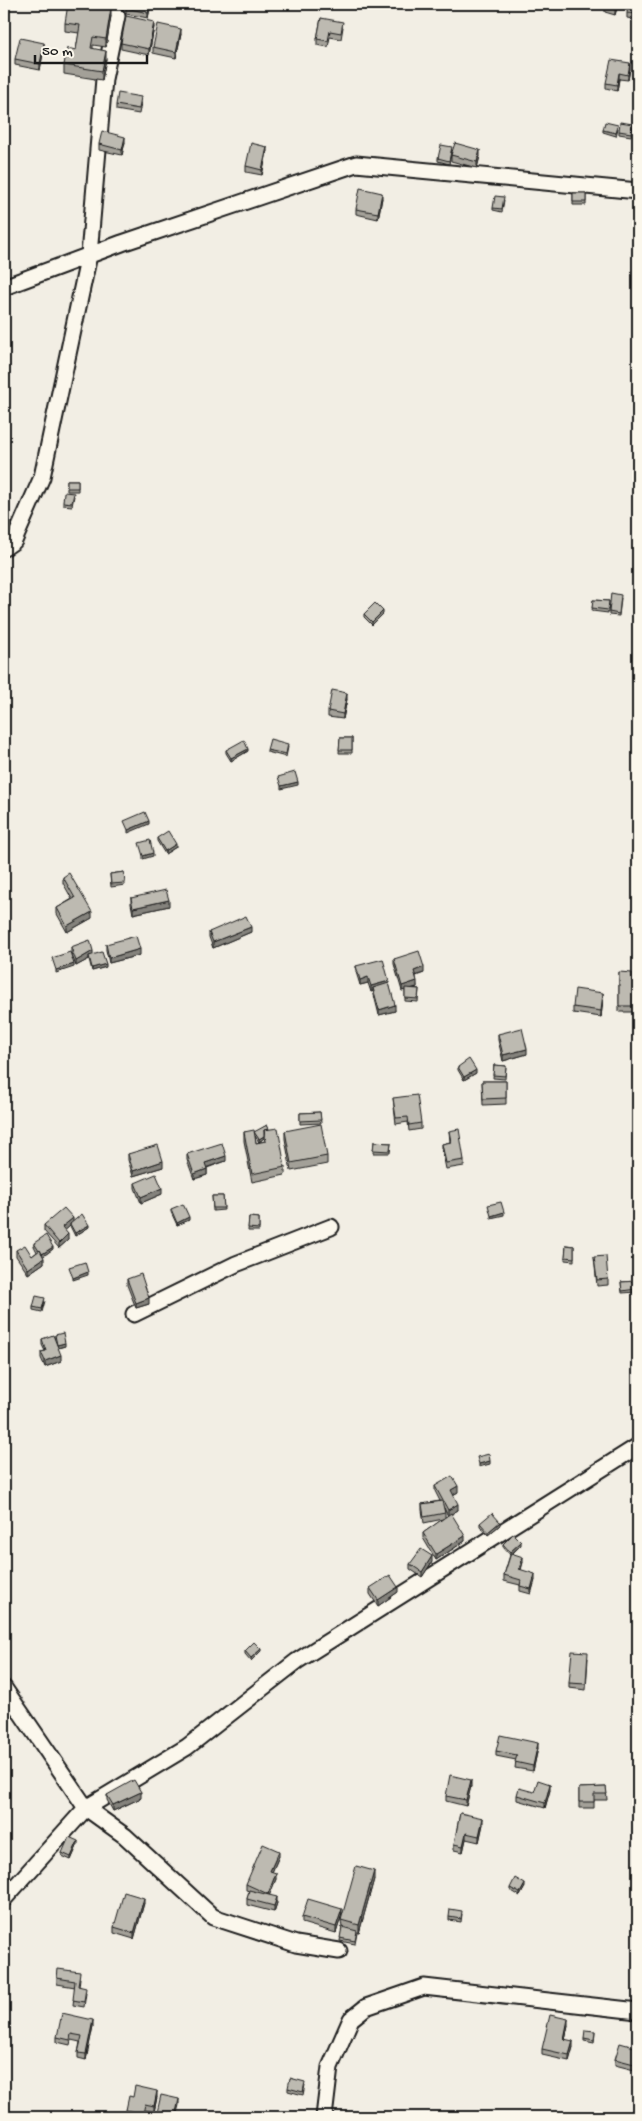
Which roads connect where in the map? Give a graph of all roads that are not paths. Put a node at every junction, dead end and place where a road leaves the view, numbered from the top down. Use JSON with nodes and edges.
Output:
{"nodes":[{"id":1,"x":112,"y":4,"type":"edge"},
{"id":2,"x":638,"y":191,"type":"edge"},
{"id":3,"x":89,"y":255,"type":"junction"},
{"id":4,"x":4,"y":288,"type":"edge"},
{"id":5,"x":4,"y":548,"type":"edge"},
{"id":6,"x":331,"y":1227,"type":"dead end"},
{"id":7,"x":134,"y":1314,"type":"dead end"},
{"id":8,"x":638,"y":1446,"type":"edge"},
{"id":9,"x":4,"y":1688,"type":"edge"},
{"id":10,"x":86,"y":1808,"type":"junction"},
{"id":11,"x":4,"y":1899,"type":"edge"},
{"id":12,"x":339,"y":1951,"type":"dead end"},
{"id":13,"x":638,"y":2011,"type":"edge"},
{"id":14,"x":324,"y":2117,"type":"edge"}],
"edges":[{"from":1,"to":3,"type":"street"},
{"from":2,"to":3,"type":"street"},
{"from":3,"to":4,"type":"street"},
{"from":3,"to":5,"type":"street"},
{"from":6,"to":7,"type":"street"},
{"from":8,"to":10,"type":"street"},
{"from":9,"to":10,"type":"street"},
{"from":10,"to":11,"type":"street"},
{"from":10,"to":12,"type":"street"},
{"from":13,"to":14,"type":"street"}]}
